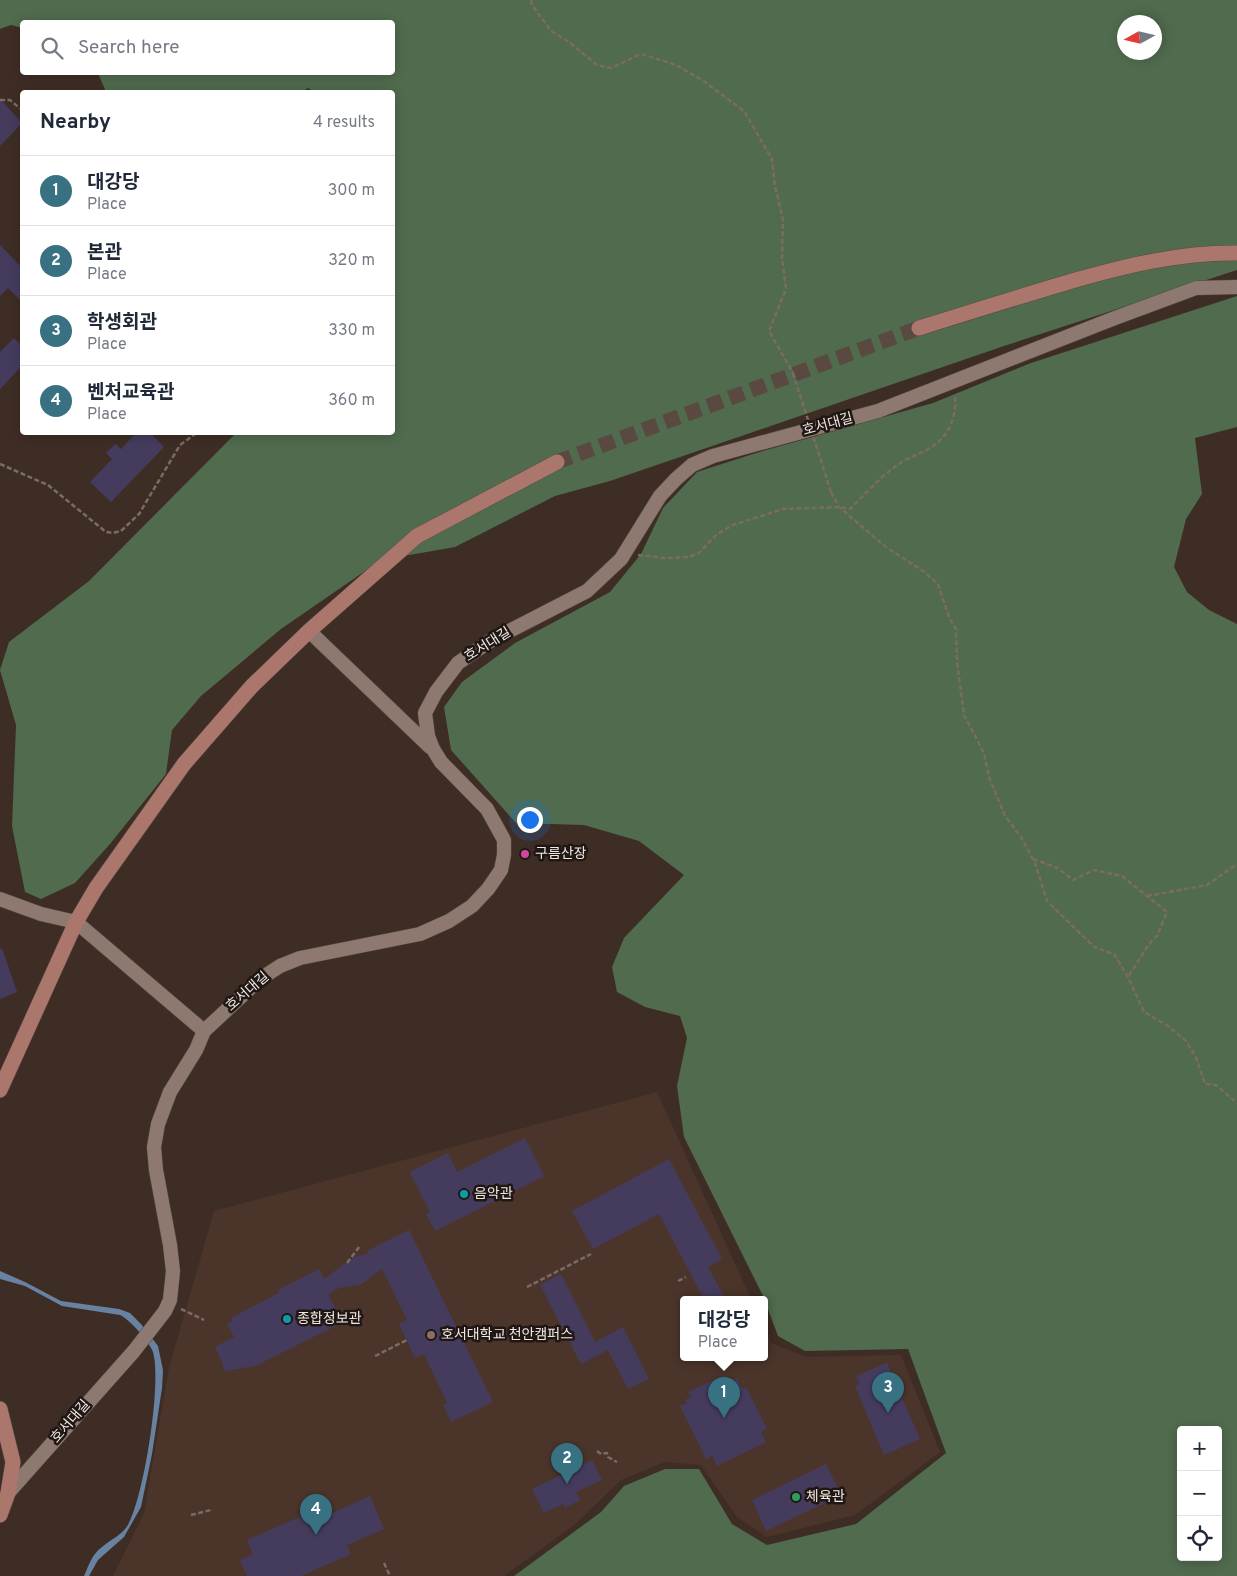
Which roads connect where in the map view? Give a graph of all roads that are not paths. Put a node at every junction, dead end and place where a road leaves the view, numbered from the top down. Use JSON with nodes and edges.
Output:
{"nodes":[{"id":1,"x":1237,"y":252,"type":"edge"},
{"id":2,"x":1237,"y":287,"type":"edge"},
{"id":3,"x":919,"y":328,"type":"tunnel mouth"},
{"id":4,"x":558,"y":462,"type":"tunnel mouth"},
{"id":5,"x":309,"y":631,"type":"junction"},
{"id":6,"x":433,"y":749,"type":"junction"},
{"id":7,"x":0,"y":899,"type":"edge"},
{"id":8,"x":76,"y":922,"type":"junction"},
{"id":9,"x":204,"y":1031,"type":"junction"},
{"id":10,"x":0,"y":1090,"type":"edge"},
{"id":11,"x":0,"y":1409,"type":"edge"},
{"id":12,"x":8,"y":1493,"type":"junction"},
{"id":13,"x":0,"y":1515,"type":"edge"}],
"edges":[{"from":1,"to":3,"type":"street"},
{"from":2,"to":6,"type":"street","name":"호서대길"},
{"from":4,"to":5,"type":"street"},
{"from":5,"to":6,"type":"street"},
{"from":5,"to":8,"type":"street"},
{"from":6,"to":9,"type":"street","name":"호서대길"},
{"from":7,"to":8,"type":"street"},
{"from":8,"to":9,"type":"street"},
{"from":8,"to":10,"type":"street"},
{"from":9,"to":12,"type":"street","name":"호서대길"},
{"from":11,"to":12,"type":"street"},
{"from":12,"to":13,"type":"street"}]}
